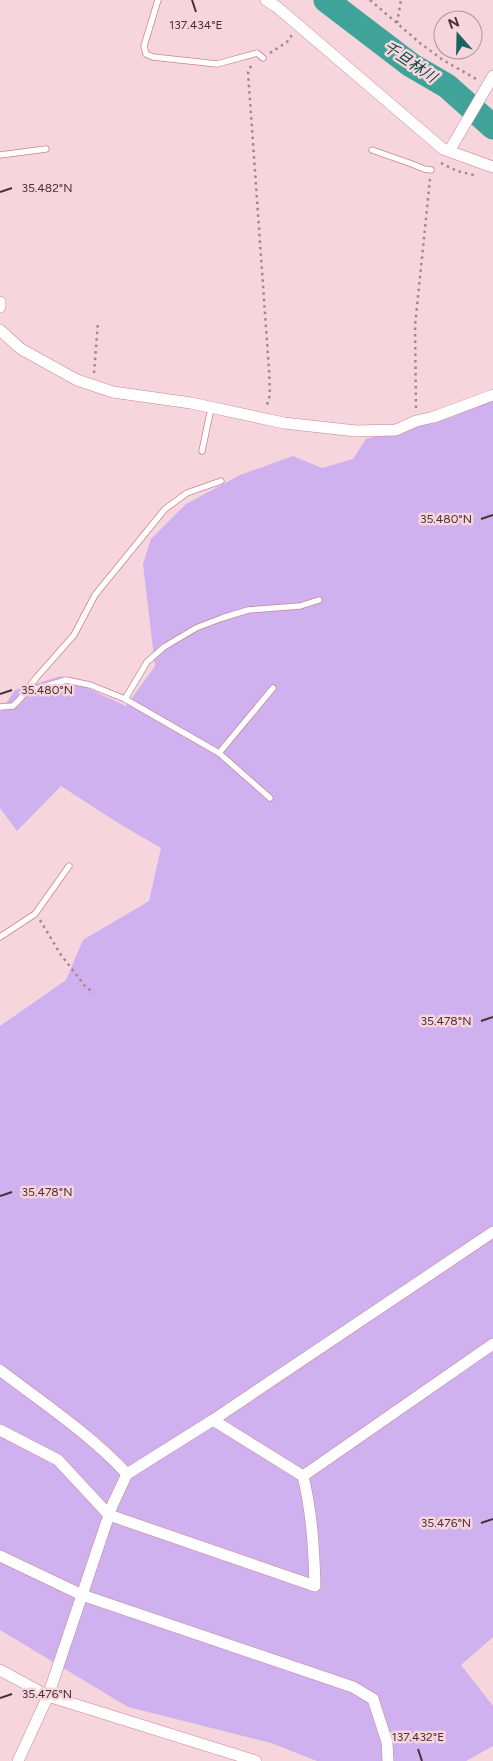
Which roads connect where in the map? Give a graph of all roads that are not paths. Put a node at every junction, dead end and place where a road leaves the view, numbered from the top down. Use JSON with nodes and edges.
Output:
{"nodes":[{"id":1,"x":158,"y":0,"type":"edge"},
{"id":2,"x":266,"y":0,"type":"edge"},
{"id":3,"x":263,"y":58,"type":"road end"},
{"id":4,"x":490,"y":81,"type":"edge"},
{"id":5,"x":46,"y":150,"type":"dead end"},
{"id":6,"x":372,"y":150,"type":"dead end"},
{"id":7,"x":450,"y":151,"type":"junction"},
{"id":8,"x":0,"y":155,"type":"edge"},
{"id":9,"x":493,"y":167,"type":"edge"},
{"id":10,"x":431,"y":170,"type":"road end"},
{"id":11,"x":0,"y":302,"type":"edge"},
{"id":12,"x":0,"y":306,"type":"edge"},
{"id":13,"x":0,"y":330,"type":"edge"},
{"id":14,"x":493,"y":395,"type":"edge"},
{"id":15,"x":211,"y":408,"type":"junction"},
{"id":16,"x":202,"y":452,"type":"dead end"},
{"id":17,"x":221,"y":481,"type":"dead end"},
{"id":18,"x":319,"y":600,"type":"dead end"},
{"id":19,"x":273,"y":688,"type":"dead end"},
{"id":20,"x":25,"y":692,"type":"junction"},
{"id":21,"x":125,"y":699,"type":"junction"},
{"id":22,"x":0,"y":707,"type":"edge"},
{"id":23,"x":219,"y":753,"type":"junction"},
{"id":24,"x":270,"y":798,"type":"dead end"},
{"id":25,"x":69,"y":866,"type":"dead end"},
{"id":26,"x":0,"y":937,"type":"edge"},
{"id":27,"x":493,"y":1232,"type":"edge"},
{"id":28,"x":493,"y":1344,"type":"edge"},
{"id":29,"x":0,"y":1370,"type":"edge"},
{"id":30,"x":213,"y":1420,"type":"junction"},
{"id":31,"x":0,"y":1430,"type":"edge"},
{"id":32,"x":127,"y":1474,"type":"junction"},
{"id":33,"x":303,"y":1476,"type":"junction"},
{"id":34,"x":110,"y":1516,"type":"junction"},
{"id":35,"x":0,"y":1556,"type":"edge"},
{"id":36,"x":82,"y":1595,"type":"junction"},
{"id":37,"x":0,"y":1670,"type":"edge"},
{"id":38,"x":48,"y":1696,"type":"junction"},
{"id":39,"x":18,"y":1761,"type":"edge"},
{"id":40,"x":256,"y":1761,"type":"edge"},
{"id":41,"x":388,"y":1761,"type":"edge"}],
"edges":[{"from":1,"to":3,"type":"lane"},
{"from":2,"to":7,"type":"street"},
{"from":4,"to":7,"type":"street"},
{"from":5,"to":8,"type":"lane"},
{"from":6,"to":10,"type":"lane"},
{"from":7,"to":9,"type":"street"},
{"from":11,"to":12,"type":"street"},
{"from":13,"to":15,"type":"street"},
{"from":14,"to":15,"type":"street"},
{"from":15,"to":16,"type":"lane"},
{"from":17,"to":20,"type":"lane"},
{"from":18,"to":21,"type":"lane"},
{"from":19,"to":23,"type":"lane"},
{"from":20,"to":21,"type":"lane"},
{"from":20,"to":22,"type":"lane"},
{"from":21,"to":23,"type":"lane"},
{"from":23,"to":24,"type":"lane"},
{"from":25,"to":26,"type":"lane"},
{"from":27,"to":30,"type":"street"},
{"from":28,"to":33,"type":"street"},
{"from":29,"to":32,"type":"street"},
{"from":30,"to":32,"type":"street"},
{"from":30,"to":33,"type":"street"},
{"from":31,"to":34,"type":"street"},
{"from":32,"to":34,"type":"street"},
{"from":33,"to":34,"type":"street"},
{"from":34,"to":36,"type":"street"},
{"from":35,"to":36,"type":"street"},
{"from":36,"to":38,"type":"street"},
{"from":36,"to":41,"type":"street"},
{"from":37,"to":38,"type":"street"},
{"from":38,"to":39,"type":"street"},
{"from":38,"to":40,"type":"street"}]}
